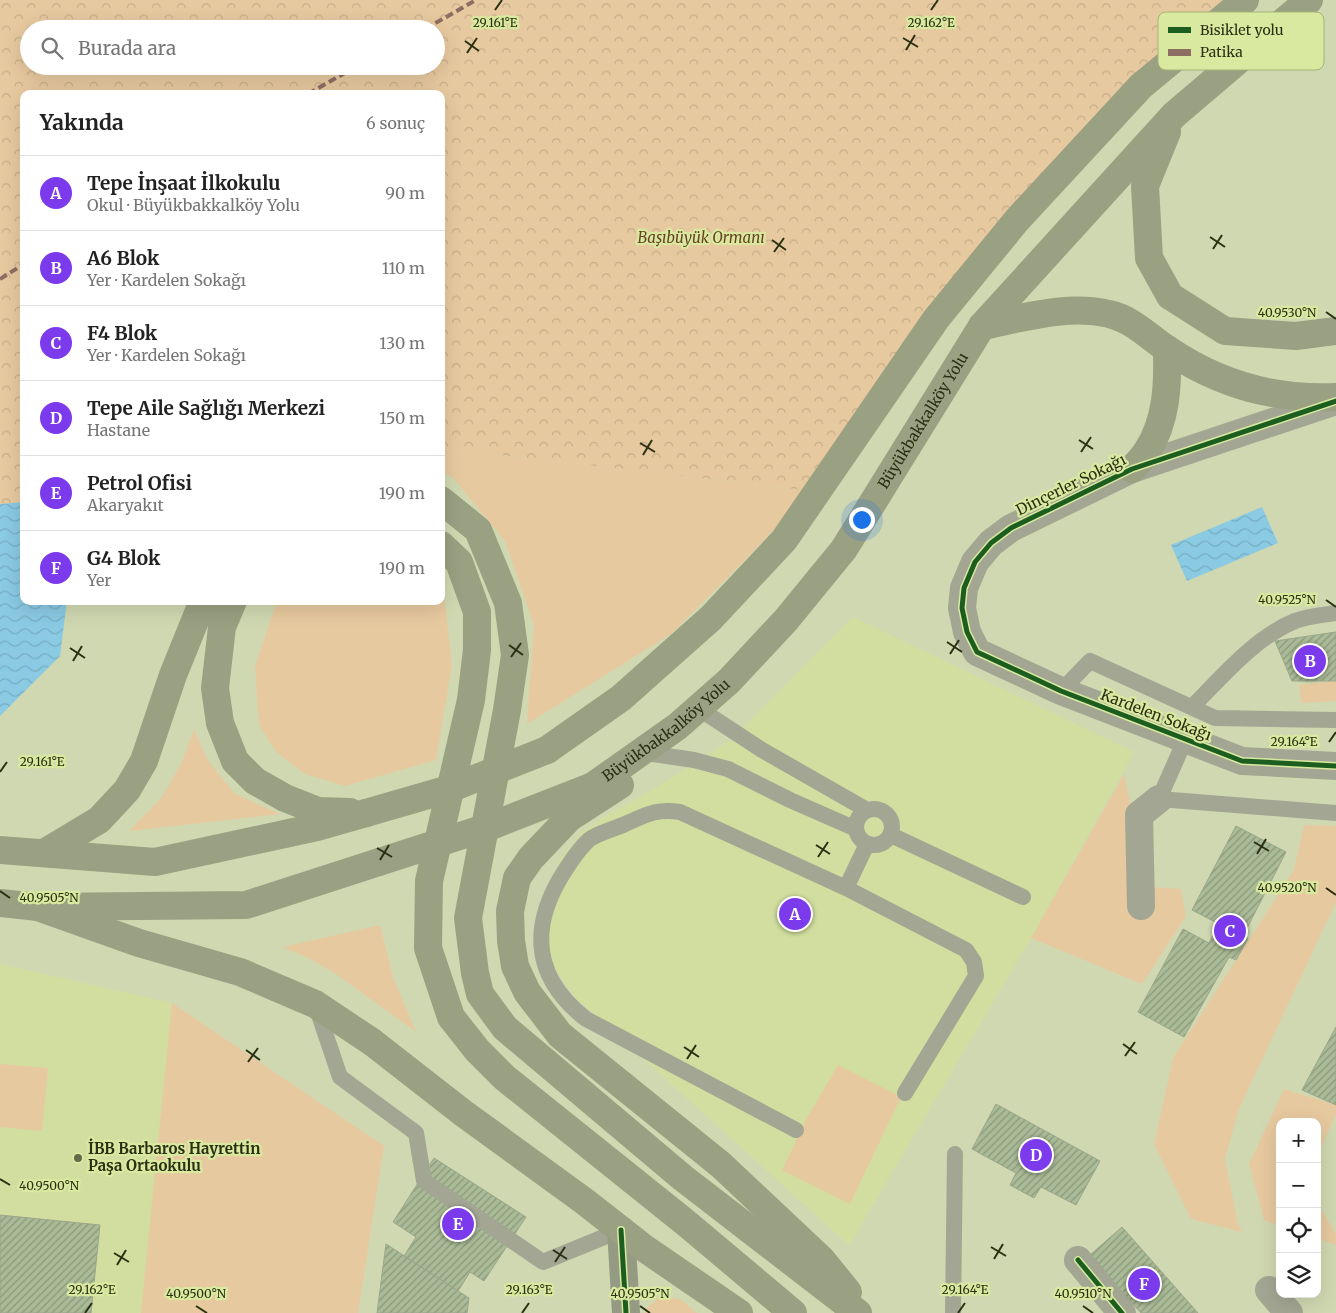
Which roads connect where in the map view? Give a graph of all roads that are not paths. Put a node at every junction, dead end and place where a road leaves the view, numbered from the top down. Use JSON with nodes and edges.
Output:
{"nodes":[{"id":1,"x":1245,"y":0,"type":"edge"},
{"id":2,"x":1309,"y":0,"type":"edge"},
{"id":3,"x":1230,"y":12,"type":"edge"},
{"id":4,"x":1295,"y":12,"type":"edge"},
{"id":5,"x":1160,"y":70,"type":"edge"},
{"id":6,"x":1227,"y":70,"type":"edge"},
{"id":7,"x":1174,"y":115,"type":"junction"},
{"id":8,"x":982,"y":326,"type":"junction"},
{"id":9,"x":1336,"y":331,"type":"edge"},
{"id":10,"x":1167,"y":349,"type":"junction"},
{"id":11,"x":1336,"y":397,"type":"edge"},
{"id":12,"x":1336,"y":401,"type":"edge"},
{"id":13,"x":1132,"y":469,"type":"junction"},
{"id":14,"x":445,"y":503,"type":"edge"},
{"id":15,"x":445,"y":549,"type":"edge"},
{"id":16,"x":201,"y":605,"type":"edge"},
{"id":17,"x":231,"y":605,"type":"edge"},
{"id":18,"x":1336,"y":613,"type":"edge"},
{"id":19,"x":977,"y":652,"type":"joint"},
{"id":20,"x":1061,"y":691,"type":"junction"},
{"id":21,"x":1192,"y":707,"type":"junction"},
{"id":22,"x":688,"y":717,"type":"junction"},
{"id":23,"x":1336,"y":720,"type":"edge"},
{"id":24,"x":1185,"y":740,"type":"junction"},
{"id":25,"x":653,"y":754,"type":"junction"},
{"id":26,"x":1336,"y":766,"type":"edge"},
{"id":27,"x":1159,"y":799,"type":"junction"},
{"id":28,"x":867,"y":810,"type":"junction"},
{"id":29,"x":366,"y":813,"type":"junction"},
{"id":30,"x":1336,"y":813,"type":"edge"},
{"id":31,"x":856,"y":829,"type":"junction"},
{"id":32,"x":891,"y":835,"type":"junction"},
{"id":33,"x":867,"y":844,"type":"junction"},
{"id":34,"x":0,"y":850,"type":"edge"},
{"id":35,"x":44,"y":853,"type":"junction"},
{"id":36,"x":846,"y":888,"type":"junction"},
{"id":37,"x":1023,"y":897,"type":"dead end"},
{"id":38,"x":0,"y":903,"type":"edge"},
{"id":39,"x":1141,"y":906,"type":"dead end"},
{"id":40,"x":38,"y":907,"type":"junction"},
{"id":41,"x":315,"y":1004,"type":"junction"},
{"id":42,"x":905,"y":1093,"type":"dead end"},
{"id":43,"x":796,"y":1130,"type":"dead end"},
{"id":44,"x":954,"y":1154,"type":"dead end"},
{"id":45,"x":621,"y":1230,"type":"junction"},
{"id":46,"x":1078,"y":1260,"type":"dead end"},
{"id":47,"x":1269,"y":1290,"type":"dead end"},
{"id":48,"x":626,"y":1313,"type":"edge"},
{"id":49,"x":739,"y":1313,"type":"edge"},
{"id":50,"x":793,"y":1313,"type":"edge"},
{"id":51,"x":858,"y":1313,"type":"edge"},
{"id":52,"x":864,"y":1313,"type":"edge"},
{"id":53,"x":953,"y":1313,"type":"edge"},
{"id":54,"x":1122,"y":1313,"type":"edge"},
{"id":55,"x":1289,"y":1313,"type":"edge"}],
"edges":[{"from":1,"to":3,"type":"highway","bridge":true},
{"from":2,"to":4,"type":"highway","name":"Büyükbakkalköy Yolu"},
{"from":5,"to":29,"type":"highway","bridge":true},
{"from":6,"to":7,"type":"highway","name":"Büyükbakkalköy Yolu"},
{"from":7,"to":8,"type":"highway","name":"Büyükbakkalköy Yolu"},
{"from":7,"to":9,"type":"highway"},
{"from":8,"to":10,"type":"highway"},
{"from":8,"to":22,"type":"highway","name":"Büyükbakkalköy Yolu"},
{"from":10,"to":11,"type":"highway"},
{"from":10,"to":13,"type":"highway"},
{"from":12,"to":13,"type":"street","name":"Dinçerler Sokağı"},
{"from":13,"to":19,"type":"street","name":"Dinçerler Sokağı"},
{"from":14,"to":51,"type":"highway"},
{"from":15,"to":50,"type":"highway"},
{"from":16,"to":35,"type":"highway"},
{"from":17,"to":29,"type":"highway"},
{"from":18,"to":21,"type":"lane"},
{"from":19,"to":20,"type":"street","name":"Kardelen Sokağı"},
{"from":20,"to":21,"type":"lane"},
{"from":20,"to":24,"type":"street","name":"Kardelen Sokağı"},
{"from":21,"to":23,"type":"lane"},
{"from":22,"to":25,"type":"highway"},
{"from":22,"to":28,"type":"lane"},
{"from":22,"to":40,"type":"highway","name":"Büyükbakkalköy Yolu","bridge":true},
{"from":24,"to":26,"type":"street","name":"Kardelen Sokağı"},
{"from":24,"to":27,"type":"lane"},
{"from":25,"to":31,"type":"lane"},
{"from":25,"to":52,"type":"highway"},
{"from":27,"to":30,"type":"lane"},
{"from":27,"to":39,"type":"street"},
{"from":28,"to":31,"type":"lane"},
{"from":28,"to":32,"type":"lane"},
{"from":29,"to":35,"type":"highway"},
{"from":31,"to":33,"type":"lane"},
{"from":32,"to":33,"type":"lane"},
{"from":32,"to":37,"type":"lane"},
{"from":33,"to":36,"type":"lane"},
{"from":34,"to":35,"type":"highway"},
{"from":36,"to":42,"type":"lane"},
{"from":36,"to":43,"type":"lane"},
{"from":38,"to":40,"type":"highway"},
{"from":40,"to":41,"type":"highway"},
{"from":41,"to":45,"type":"highway"},
{"from":41,"to":45,"type":"lane"},
{"from":44,"to":53,"type":"lane"},
{"from":45,"to":48,"type":"street"},
{"from":45,"to":49,"type":"highway"},
{"from":46,"to":54,"type":"street"},
{"from":47,"to":55,"type":"street"}]}
